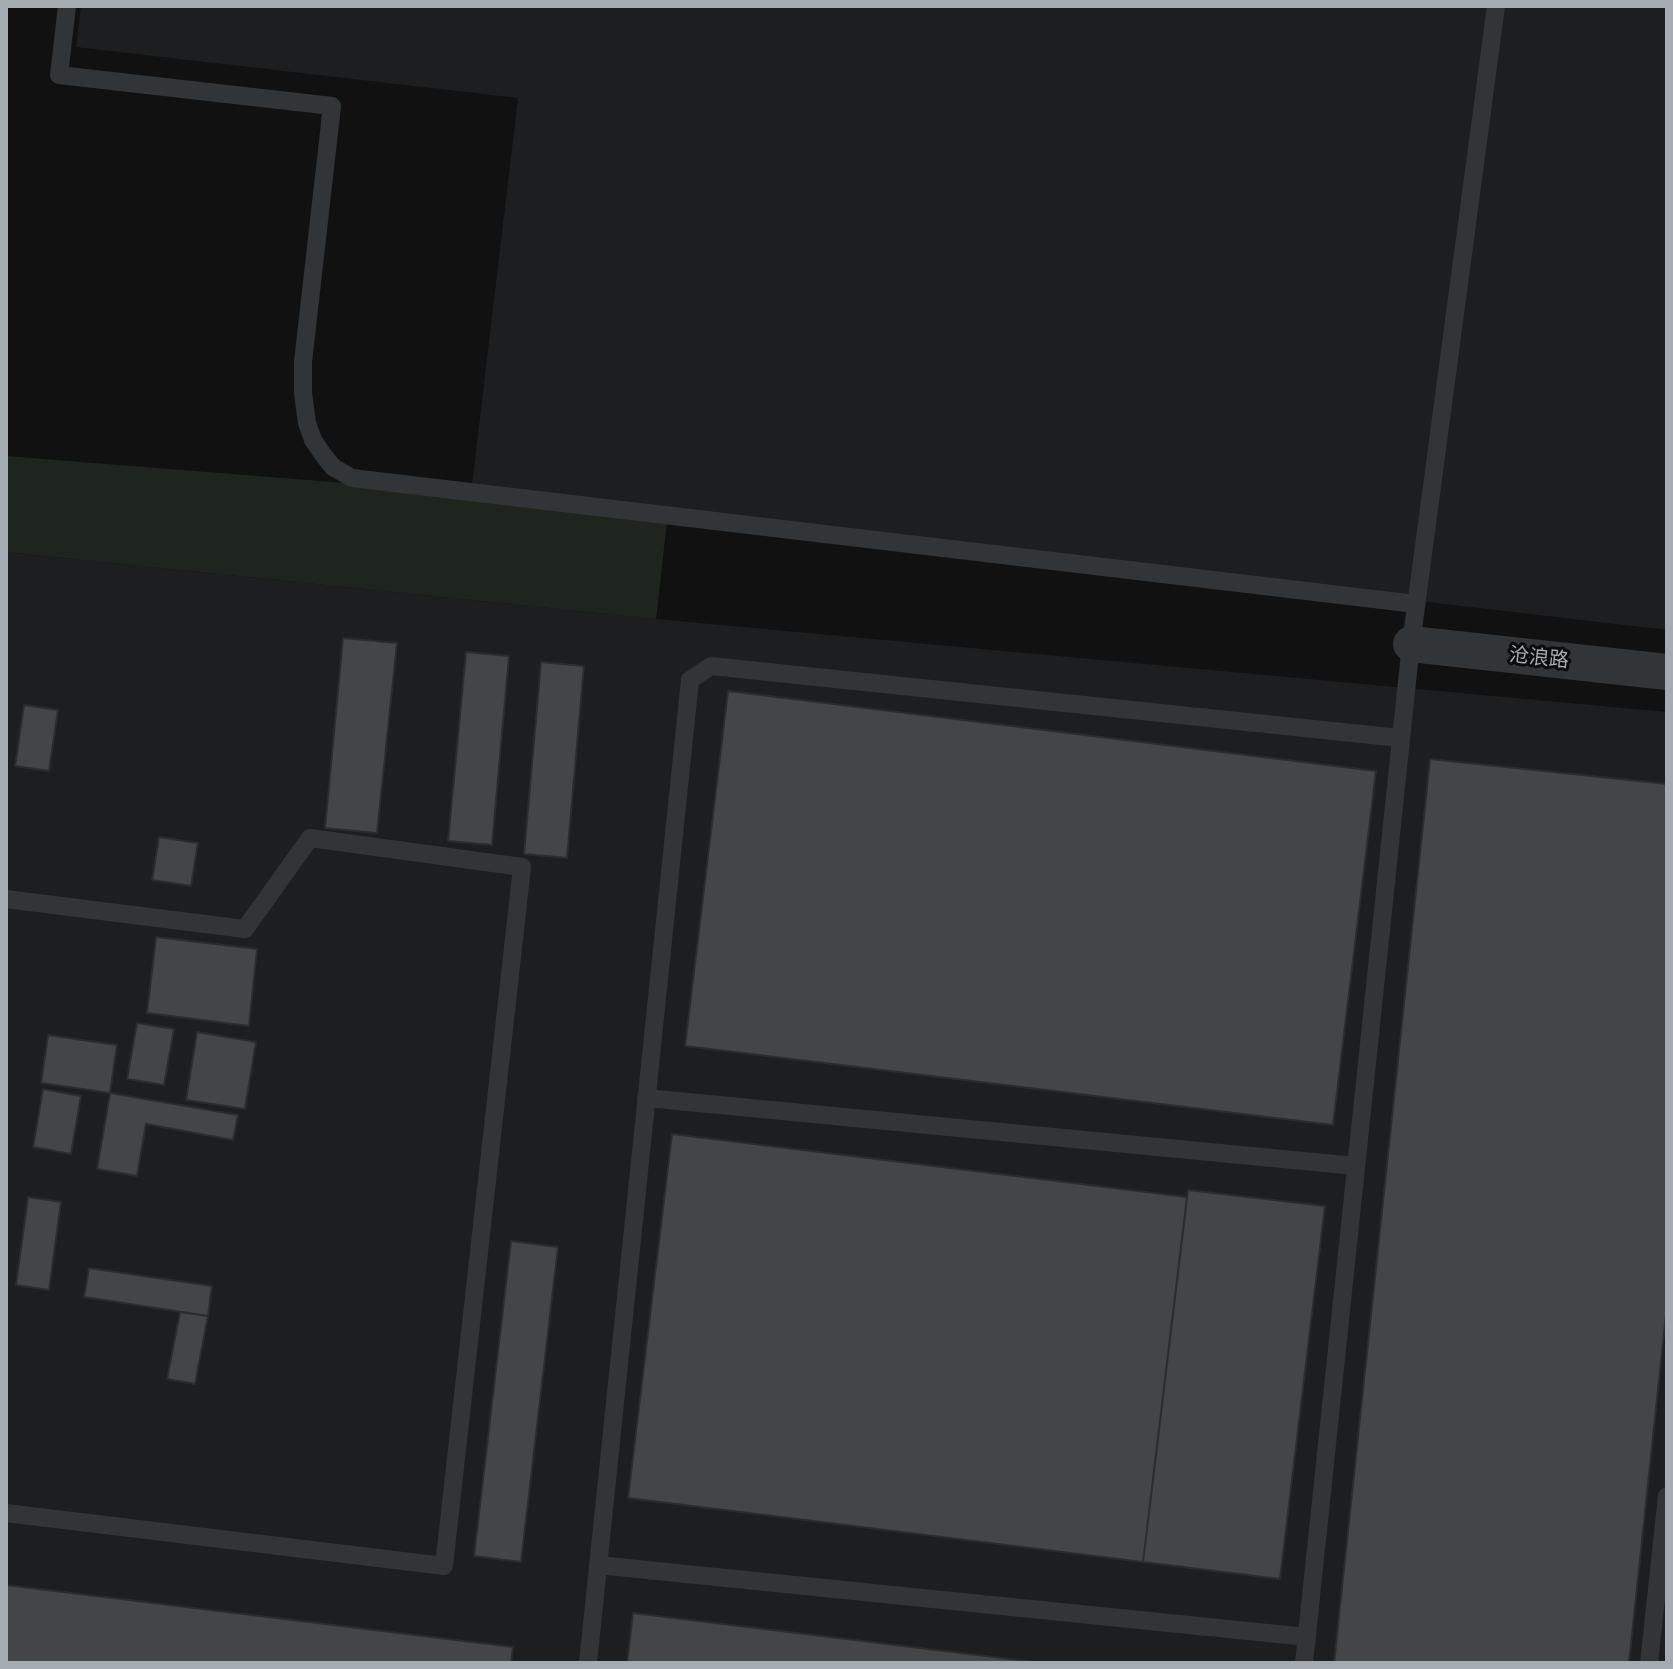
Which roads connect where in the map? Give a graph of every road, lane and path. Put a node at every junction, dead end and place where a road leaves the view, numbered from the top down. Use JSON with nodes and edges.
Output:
{"nodes":[{"id":1,"x":67,"y":6,"type":"edge"},
{"id":2,"x":1496,"y":6,"type":"edge"},
{"id":3,"x":1416,"y":604,"type":"junction"},
{"id":4,"x":1411,"y":644,"type":"junction"},
{"id":5,"x":1667,"y":672,"type":"edge"},
{"id":6,"x":1400,"y":738,"type":"junction"},
{"id":7,"x":6,"y":899,"type":"edge"},
{"id":8,"x":646,"y":1098,"type":"junction"},
{"id":9,"x":1356,"y":1166,"type":"junction"},
{"id":10,"x":1667,"y":1496,"type":"edge"},
{"id":11,"x":6,"y":1513,"type":"edge"},
{"id":12,"x":598,"y":1565,"type":"junction"},
{"id":13,"x":1307,"y":1637,"type":"junction"},
{"id":14,"x":588,"y":1663,"type":"edge"},
{"id":15,"x":1304,"y":1663,"type":"edge"},
{"id":16,"x":1649,"y":1663,"type":"edge"}],
"edges":[{"from":1,"to":3,"type":"lane"},
{"from":2,"to":3,"type":"lane"},
{"from":3,"to":4,"type":"lane"},
{"from":4,"to":5,"type":"street","name":"沧浪路"},
{"from":4,"to":6,"type":"lane"},
{"from":6,"to":8,"type":"lane"},
{"from":6,"to":9,"type":"lane"},
{"from":7,"to":11,"type":"lane"},
{"from":8,"to":9,"type":"lane"},
{"from":8,"to":12,"type":"lane"},
{"from":9,"to":13,"type":"lane"},
{"from":10,"to":16,"type":"lane"},
{"from":12,"to":13,"type":"lane"},
{"from":12,"to":14,"type":"lane"},
{"from":13,"to":15,"type":"lane"}]}
